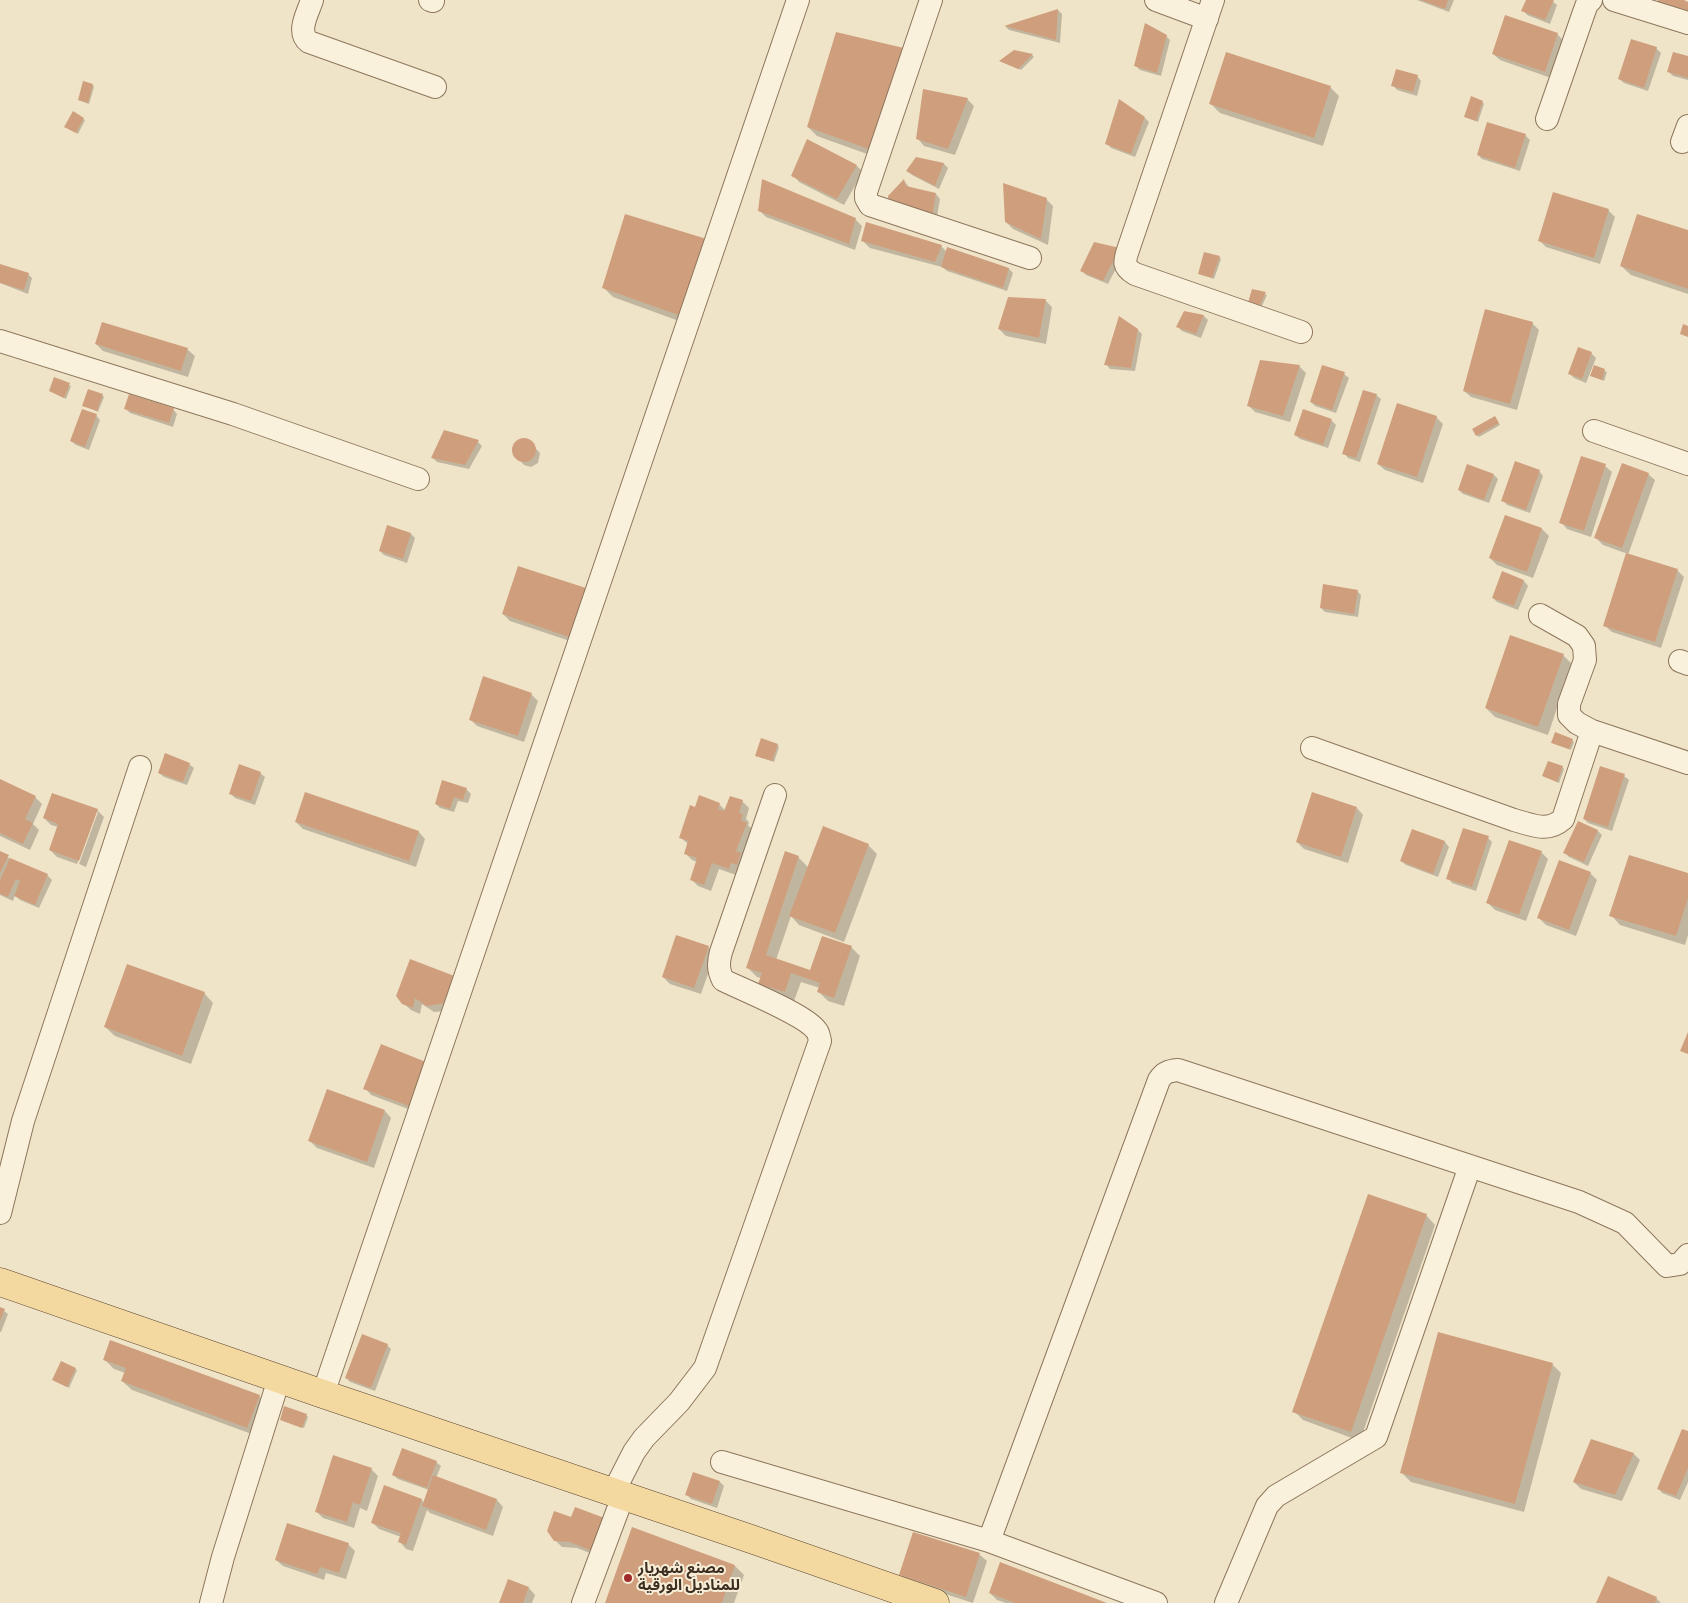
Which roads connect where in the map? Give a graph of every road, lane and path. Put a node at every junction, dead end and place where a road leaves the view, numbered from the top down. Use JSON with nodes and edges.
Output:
{"nodes":[{"id":1,"x":312,"y":0,"type":"edge"},
{"id":2,"x":798,"y":0,"type":"edge"},
{"id":3,"x":931,"y":0,"type":"edge"},
{"id":4,"x":1156,"y":0,"type":"edge"},
{"id":5,"x":1591,"y":0,"type":"edge"},
{"id":6,"x":1614,"y":0,"type":"edge"},
{"id":7,"x":1210,"y":9,"type":"edge"},
{"id":8,"x":1688,"y":23,"type":"edge"},
{"id":9,"x":435,"y":87,"type":"dead end"},
{"id":10,"x":1547,"y":120,"type":"dead end"},
{"id":11,"x":1030,"y":258,"type":"dead end"},
{"id":12,"x":1301,"y":332,"type":"dead end"},
{"id":13,"x":0,"y":340,"type":"edge"},
{"id":14,"x":1594,"y":431,"type":"dead end"},
{"id":15,"x":1688,"y":464,"type":"edge"},
{"id":16,"x":418,"y":479,"type":"dead end"},
{"id":17,"x":1540,"y":615,"type":"dead end"},
{"id":18,"x":1592,"y":731,"type":"junction"},
{"id":19,"x":1312,"y":748,"type":"dead end"},
{"id":20,"x":1688,"y":763,"type":"edge"},
{"id":21,"x":140,"y":767,"type":"dead end"},
{"id":22,"x":775,"y":795,"type":"dead end"},
{"id":23,"x":1470,"y":1166,"type":"junction"},
{"id":24,"x":0,"y":1213,"type":"edge"},
{"id":25,"x":1688,"y":1255,"type":"edge"},
{"id":26,"x":0,"y":1282,"type":"edge"},
{"id":27,"x":280,"y":1379,"type":"junction"},
{"id":28,"x":323,"y":1394,"type":"junction"},
{"id":29,"x":722,"y":1462,"type":"dead end"},
{"id":30,"x":618,"y":1494,"type":"junction"},
{"id":31,"x":989,"y":1541,"type":"junction"},
{"id":32,"x":211,"y":1603,"type":"edge"},
{"id":33,"x":583,"y":1603,"type":"edge"},
{"id":34,"x":935,"y":1603,"type":"edge"},
{"id":35,"x":1156,"y":1603,"type":"edge"},
{"id":36,"x":1226,"y":1603,"type":"edge"}],
"edges":[{"from":1,"to":9,"type":"street"},
{"from":2,"to":28,"type":"street"},
{"from":3,"to":11,"type":"street"},
{"from":4,"to":7,"type":"street"},
{"from":5,"to":10,"type":"street"},
{"from":6,"to":8,"type":"street"},
{"from":7,"to":12,"type":"street"},
{"from":13,"to":16,"type":"street"},
{"from":14,"to":15,"type":"street"},
{"from":17,"to":18,"type":"street"},
{"from":18,"to":19,"type":"street"},
{"from":18,"to":20,"type":"street"},
{"from":21,"to":24,"type":"street"},
{"from":22,"to":30,"type":"street"},
{"from":23,"to":25,"type":"street"},
{"from":23,"to":31,"type":"street"},
{"from":23,"to":36,"type":"street"},
{"from":26,"to":27,"type":"main road"},
{"from":27,"to":28,"type":"main road"},
{"from":27,"to":32,"type":"street"},
{"from":28,"to":30,"type":"main road"},
{"from":29,"to":31,"type":"street"},
{"from":30,"to":33,"type":"street"},
{"from":30,"to":34,"type":"main road"},
{"from":31,"to":35,"type":"street"}]}
